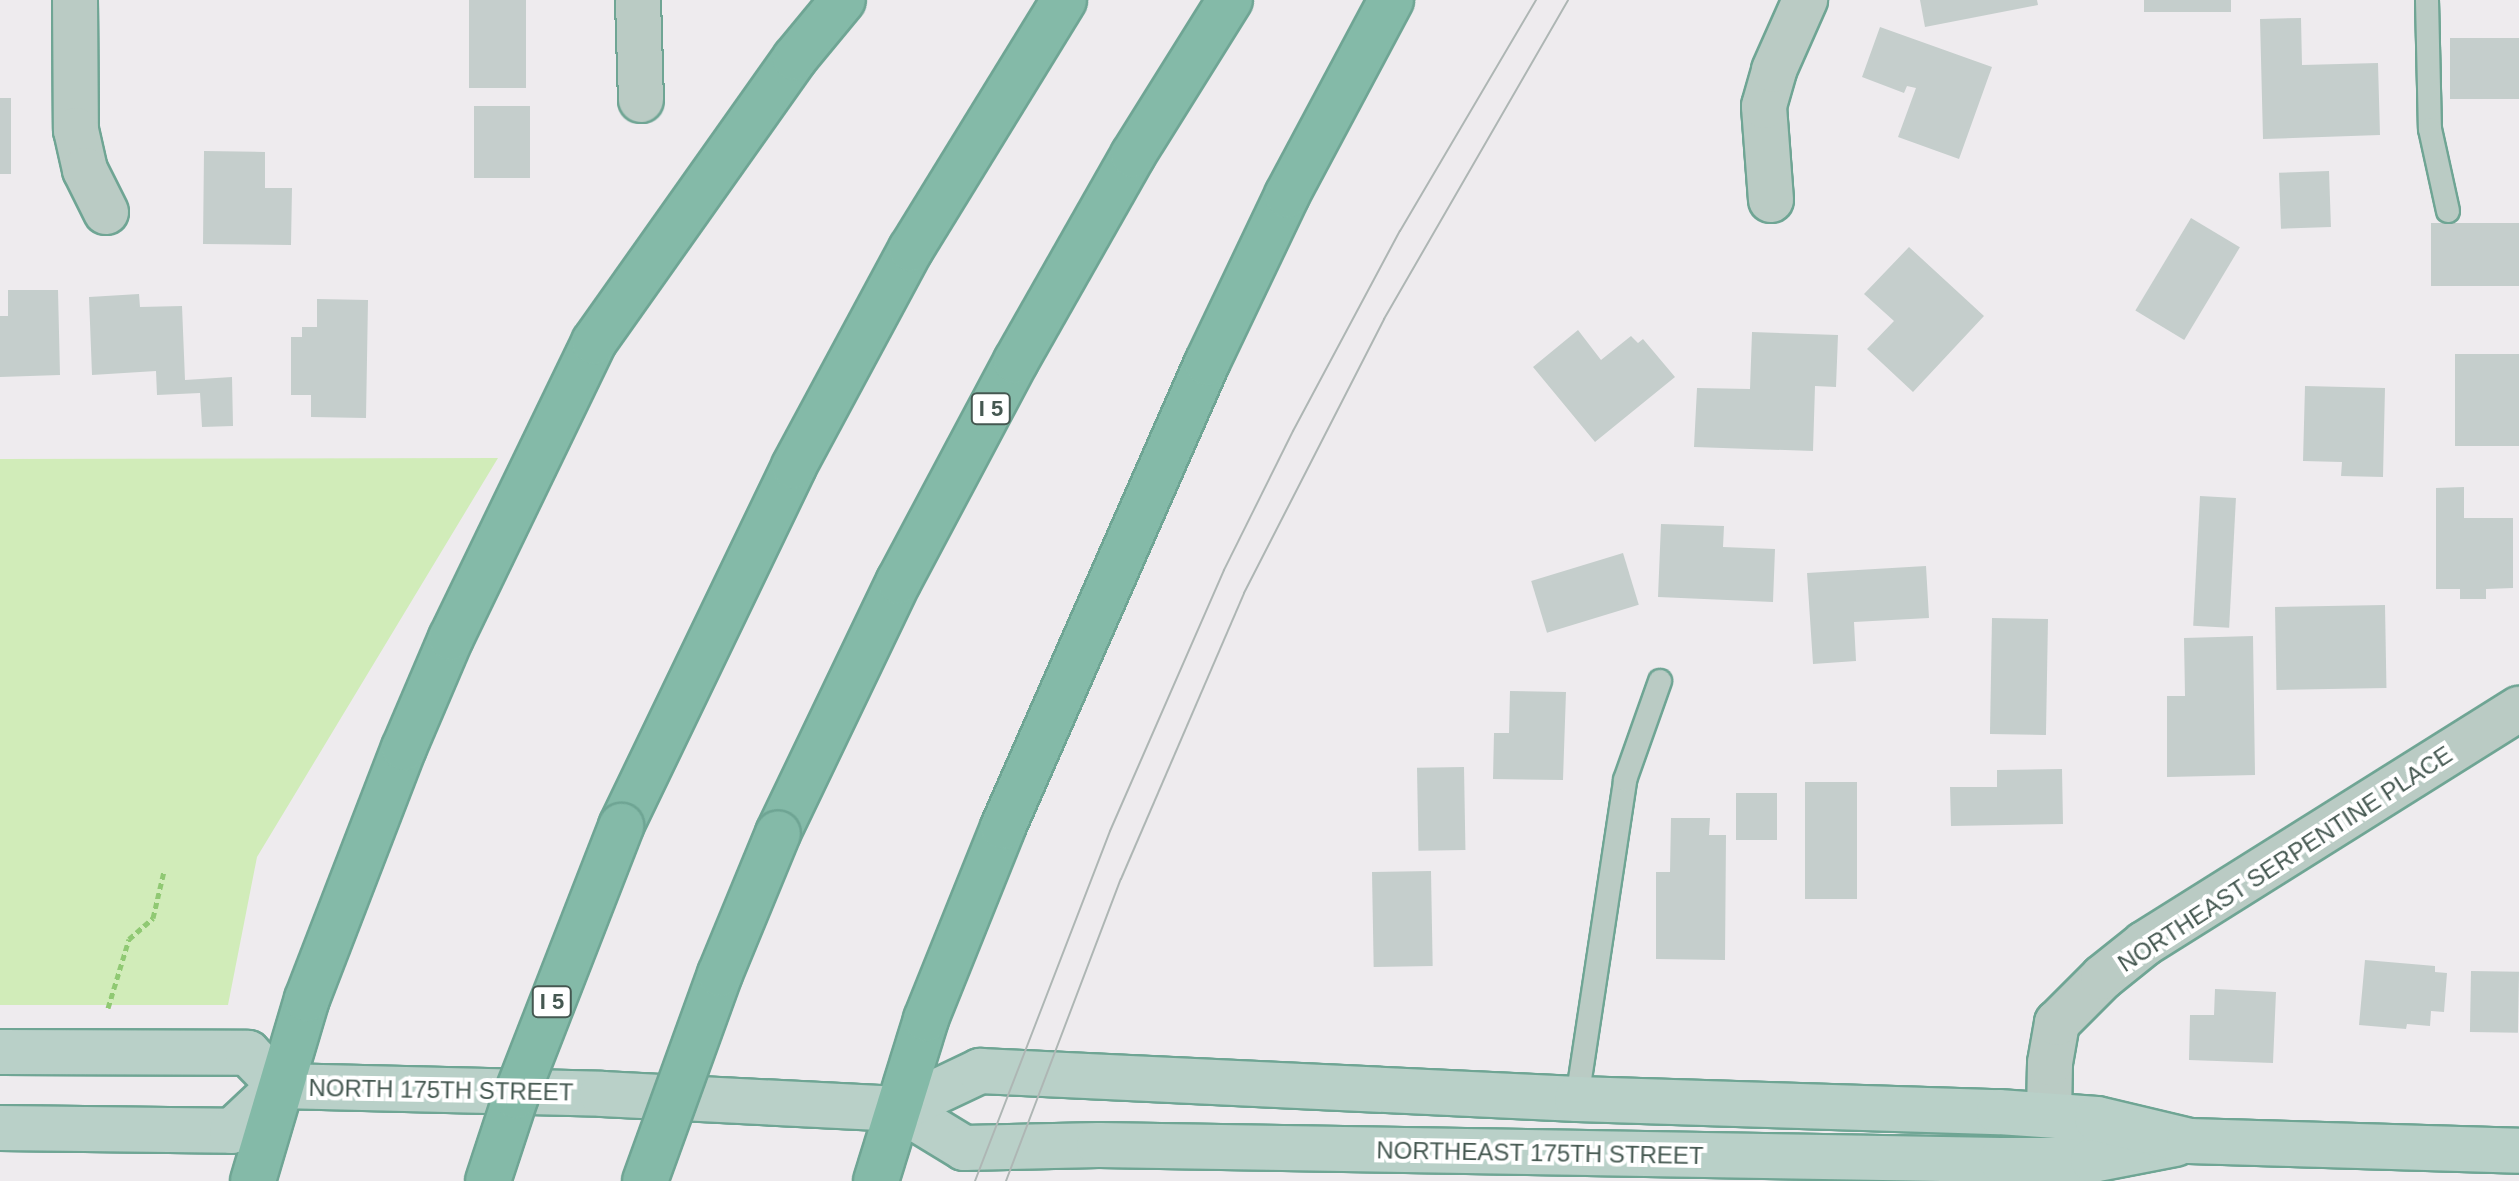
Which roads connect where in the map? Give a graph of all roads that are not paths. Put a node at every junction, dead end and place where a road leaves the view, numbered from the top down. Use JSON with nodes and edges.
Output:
{"nodes":[{"id":1,"x":75,"y":0,"type":"edge"},
{"id":2,"x":638,"y":0,"type":"edge"},
{"id":3,"x":843,"y":0,"type":"edge"},
{"id":4,"x":1064,"y":0,"type":"edge"},
{"id":5,"x":1230,"y":0,"type":"edge"},
{"id":6,"x":1391,"y":0,"type":"edge"},
{"id":7,"x":1805,"y":0,"type":"edge"},
{"id":8,"x":2427,"y":0,"type":"edge"},
{"id":9,"x":641,"y":100,"type":"dead end"},
{"id":10,"x":1771,"y":200,"type":"dead end"},
{"id":11,"x":2448,"y":211,"type":"dead end"},
{"id":12,"x":106,"y":212,"type":"dead end"},
{"id":13,"x":1660,"y":681,"type":"dead end"},
{"id":14,"x":2519,"y":709,"type":"edge"},
{"id":15,"x":0,"y":1052,"type":"edge"},
{"id":16,"x":280,"y":1086,"type":"junction"},
{"id":17,"x":602,"y":1094,"type":"joint"},
{"id":18,"x":1577,"y":1099,"type":"junction"},
{"id":19,"x":900,"y":1109,"type":"junction"},
{"id":20,"x":2049,"y":1115,"type":"junction"},
{"id":21,"x":0,"y":1128,"type":"edge"},
{"id":22,"x":2189,"y":1141,"type":"junction"},
{"id":23,"x":2519,"y":1151,"type":"edge"},
{"id":24,"x":1962,"y":1171,"type":"edge"},
{"id":25,"x":253,"y":1181,"type":"edge"},
{"id":26,"x":488,"y":1181,"type":"edge"},
{"id":27,"x":645,"y":1181,"type":"edge"},
{"id":28,"x":876,"y":1181,"type":"edge"}],
"edges":[{"from":1,"to":12,"type":"street"},
{"from":2,"to":9,"type":"street"},
{"from":3,"to":16,"type":"highway"},
{"from":4,"to":26,"type":"highway","number":"I 5","bridge":true},
{"from":5,"to":27,"type":"highway","number":"I 5","bridge":true},
{"from":6,"to":19,"type":"highway"},
{"from":7,"to":10,"type":"street"},
{"from":8,"to":11,"type":"lane"},
{"from":13,"to":18,"type":"lane"},
{"from":14,"to":20,"type":"street","name":"NORTHEAST SERPENTINE PLACE"},
{"from":15,"to":16,"type":"main road","name":"NORTH 175TH STREET"},
{"from":16,"to":17,"type":"main road","name":"NORTH 175TH STREET"},
{"from":16,"to":21,"type":"main road","name":"NORTH 175TH STREET"},
{"from":16,"to":25,"type":"highway"},
{"from":17,"to":19,"type":"main road","name":"NORTHEAST 175TH STREET"},
{"from":18,"to":19,"type":"main road","name":"NORTHEAST 175TH STREET"},
{"from":18,"to":20,"type":"main road","name":"NORTHEAST 175TH STREET"},
{"from":19,"to":24,"type":"main road","name":"NORTHEAST 175TH STREET"},
{"from":19,"to":28,"type":"highway"},
{"from":20,"to":22,"type":"main road","name":"NORTHEAST 175TH STREET"},
{"from":22,"to":23,"type":"main road","name":"NORTHEAST 175TH STREET"},
{"from":22,"to":24,"type":"main road","name":"NORTHEAST 175TH STREET"}]}
